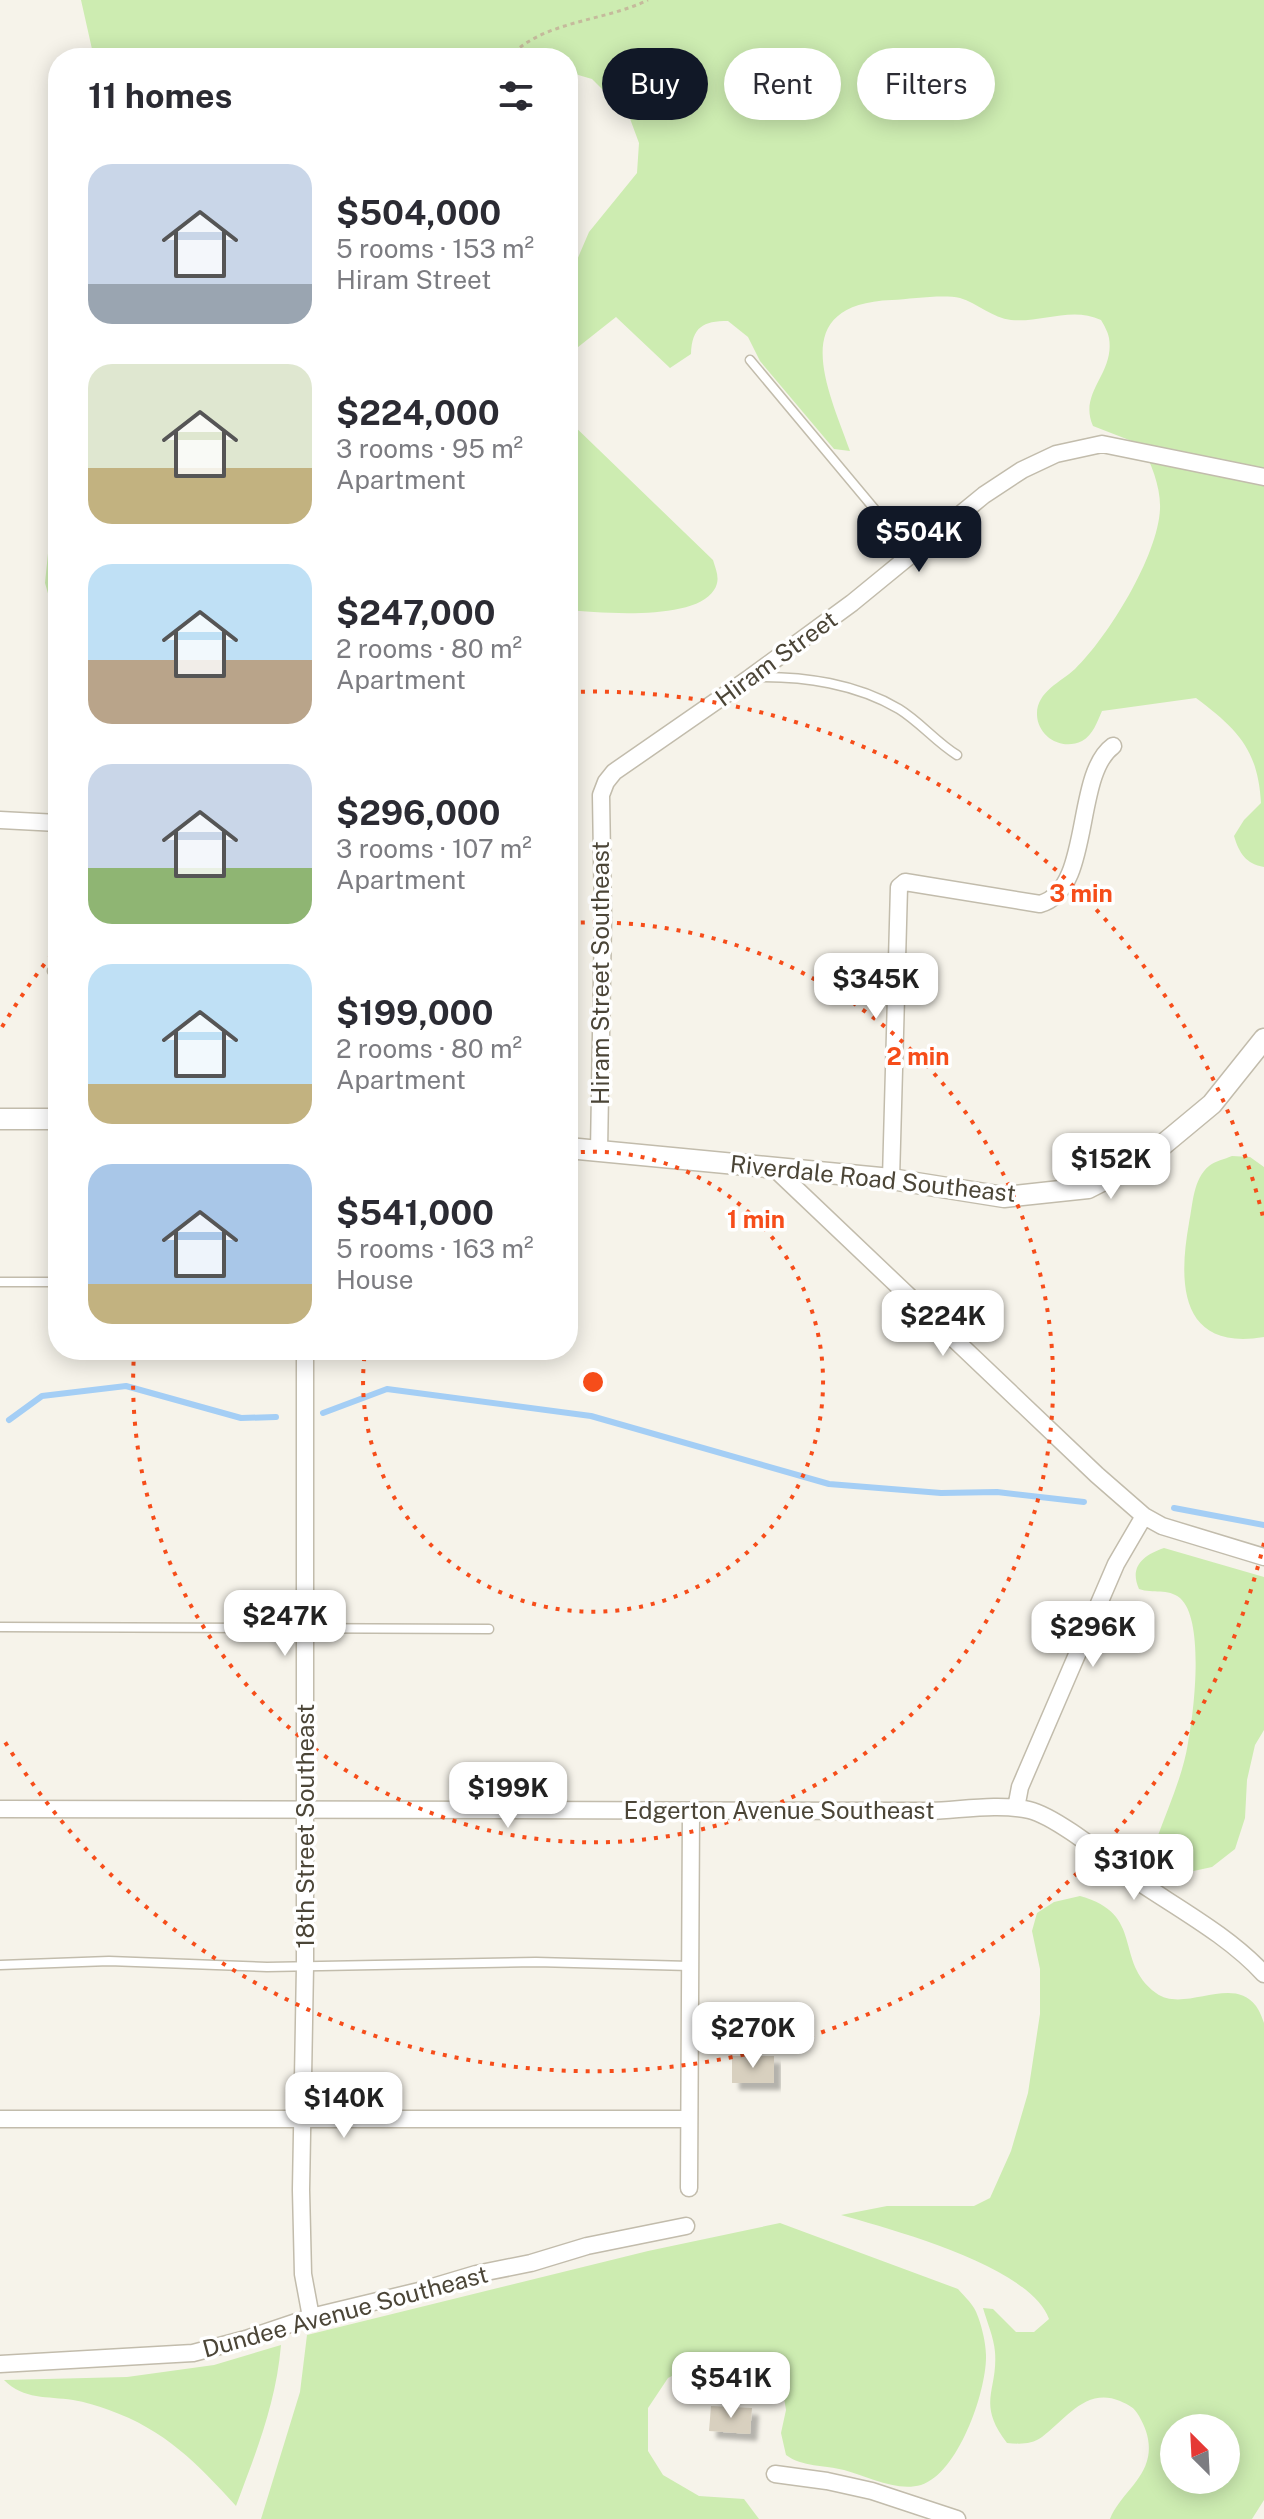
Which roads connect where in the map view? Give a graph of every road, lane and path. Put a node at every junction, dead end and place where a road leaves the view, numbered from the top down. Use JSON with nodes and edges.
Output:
{"nodes":[{"id":1,"x":648,"y":0,"type":"edge"},
{"id":2,"x":517,"y":48,"type":"edge"},
{"id":3,"x":750,"y":360,"type":"dead end"},
{"id":4,"x":1264,"y":477,"type":"edge"},
{"id":5,"x":904,"y":560,"type":"junction"},
{"id":6,"x":751,"y":677,"type":"junction"},
{"id":7,"x":1113,"y":746,"type":"dead end"},
{"id":8,"x":957,"y":755,"type":"dead end"},
{"id":9,"x":601,"y":795,"type":"joint"},
{"id":10,"x":0,"y":820,"type":"edge"},
{"id":11,"x":48,"y":822,"type":"edge"},
{"id":12,"x":1264,"y":1039,"type":"edge"},
{"id":13,"x":0,"y":1119,"type":"edge"},
{"id":14,"x":48,"y":1119,"type":"edge"},
{"id":15,"x":578,"y":1149,"type":"edge"},
{"id":16,"x":599,"y":1151,"type":"junction"},
{"id":17,"x":773,"y":1167,"type":"junction"},
{"id":18,"x":891,"y":1179,"type":"junction"},
{"id":19,"x":0,"y":1282,"type":"edge"},
{"id":20,"x":48,"y":1282,"type":"edge"},
{"id":21,"x":305,"y":1360,"type":"edge"},
{"id":22,"x":1144,"y":1516,"type":"junction"},
{"id":23,"x":1264,"y":1557,"type":"edge"},
{"id":24,"x":0,"y":1627,"type":"edge"},
{"id":25,"x":305,"y":1628,"type":"junction"},
{"id":26,"x":489,"y":1629,"type":"dead end"},
{"id":27,"x":1016,"y":1808,"type":"junction"},
{"id":28,"x":0,"y":1809,"type":"edge"},
{"id":29,"x":305,"y":1810,"type":"junction"},
{"id":30,"x":691,"y":1811,"type":"junction"},
{"id":31,"x":0,"y":1965,"type":"edge"},
{"id":32,"x":305,"y":1966,"type":"junction"},
{"id":33,"x":690,"y":1966,"type":"junction"},
{"id":34,"x":1264,"y":1974,"type":"edge"},
{"id":35,"x":0,"y":2119,"type":"edge"},
{"id":36,"x":688,"y":2119,"type":"junction"},
{"id":37,"x":304,"y":2120,"type":"junction"},
{"id":38,"x":689,"y":2188,"type":"dead end"},
{"id":39,"x":686,"y":2226,"type":"dead end"},
{"id":40,"x":311,"y":2317,"type":"junction"},
{"id":41,"x":0,"y":2364,"type":"edge"},
{"id":42,"x":775,"y":2474,"type":"dead end"},
{"id":43,"x":957,"y":2519,"type":"edge"}],
"edges":[{"from":1,"to":2,"type":"path"},
{"from":3,"to":5,"type":"lane"},
{"from":4,"to":5,"type":"street","name":"Hiram Street"},
{"from":5,"to":6,"type":"street","name":"Hiram Street"},
{"from":6,"to":8,"type":"lane"},
{"from":6,"to":9,"type":"street","name":"Hiram Street"},
{"from":7,"to":18,"type":"street"},
{"from":9,"to":16,"type":"street","name":"Hiram Street Southeast"},
{"from":10,"to":11,"type":"street"},
{"from":12,"to":18,"type":"street","name":"Riverdale Road Southeast"},
{"from":13,"to":14,"type":"street"},
{"from":15,"to":16,"type":"street","name":"Riverdale Road Southeast"},
{"from":16,"to":17,"type":"street","name":"Riverdale Road Southeast"},
{"from":17,"to":18,"type":"street","name":"Riverdale Road Southeast"},
{"from":17,"to":22,"type":"street"},
{"from":19,"to":20,"type":"lane"},
{"from":21,"to":25,"type":"street","name":"18th Street Southeast"},
{"from":22,"to":23,"type":"street"},
{"from":22,"to":27,"type":"street"},
{"from":24,"to":25,"type":"lane"},
{"from":25,"to":26,"type":"lane"},
{"from":25,"to":29,"type":"street","name":"18th Street Southeast"},
{"from":27,"to":30,"type":"street","name":"Edgerton Avenue Southeast"},
{"from":27,"to":34,"type":"street"},
{"from":28,"to":29,"type":"street","name":"Edgerton Avenue Southeast"},
{"from":29,"to":30,"type":"street","name":"Edgerton Avenue Southeast"},
{"from":29,"to":32,"type":"street","name":"18th Street Southeast"},
{"from":30,"to":33,"type":"street"},
{"from":31,"to":32,"type":"lane"},
{"from":32,"to":33,"type":"lane"},
{"from":32,"to":37,"type":"street","name":"18th Street Southeast"},
{"from":33,"to":36,"type":"street"},
{"from":35,"to":37,"type":"street"},
{"from":36,"to":37,"type":"street"},
{"from":36,"to":38,"type":"street"},
{"from":37,"to":40,"type":"street","name":"18th Street Southeast"},
{"from":39,"to":40,"type":"street","name":"Dundee Avenue Southeast"},
{"from":40,"to":41,"type":"street","name":"Dundee Avenue Southeast"},
{"from":42,"to":43,"type":"street"}]}
